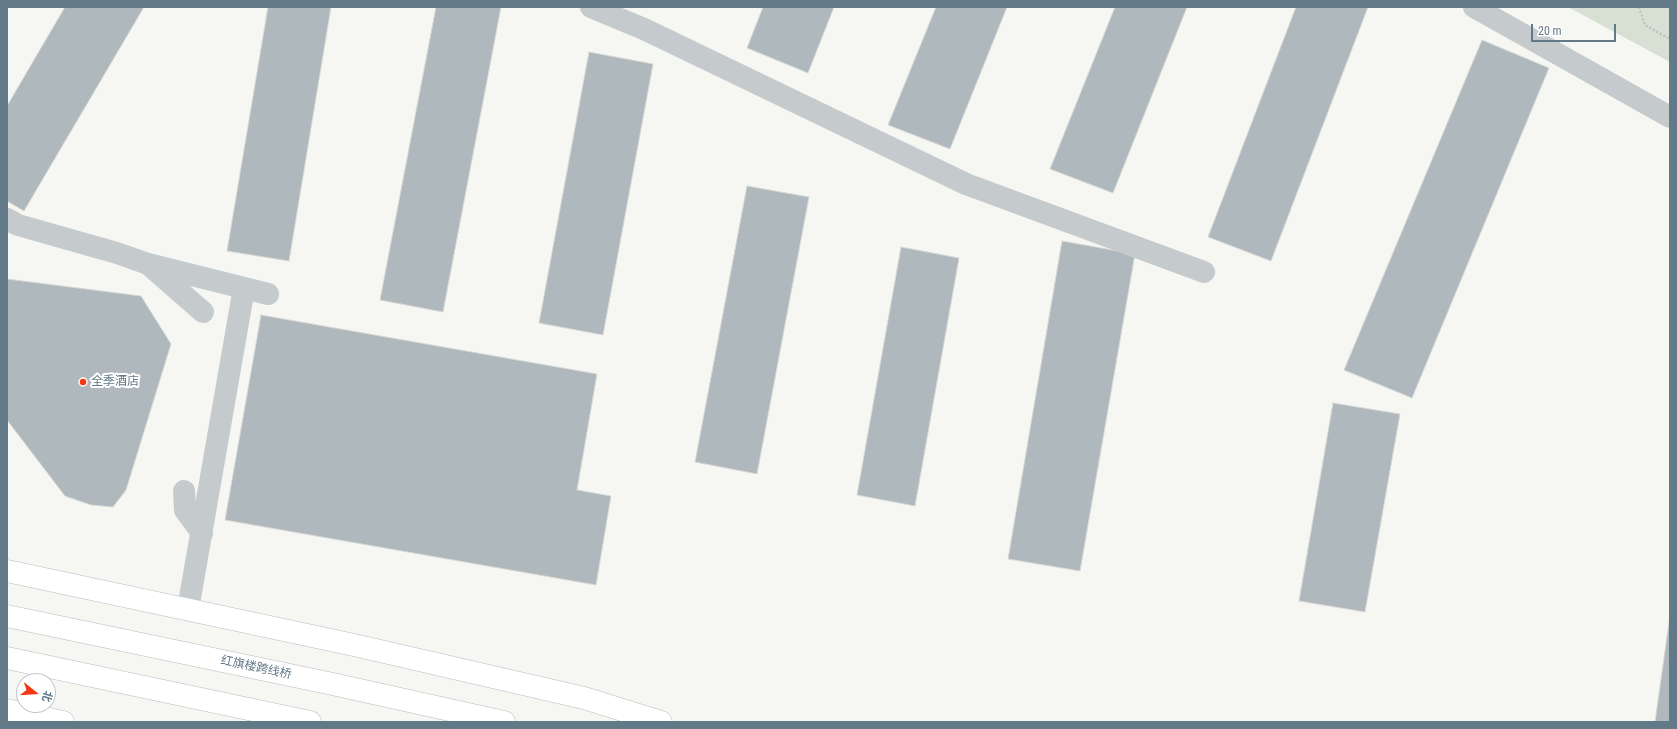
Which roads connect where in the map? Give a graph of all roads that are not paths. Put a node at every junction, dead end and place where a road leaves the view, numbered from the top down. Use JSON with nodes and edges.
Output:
{"nodes":[{"id":1,"x":592,"y":7,"type":"edge"},
{"id":2,"x":1474,"y":7,"type":"edge"},
{"id":3,"x":1670,"y":117,"type":"edge"},
{"id":4,"x":7,"y":219,"type":"edge"},
{"id":5,"x":148,"y":264,"type":"junction"},
{"id":6,"x":1204,"y":272,"type":"dead end"},
{"id":7,"x":244,"y":288,"type":"junction"},
{"id":8,"x":268,"y":294,"type":"dead end"},
{"id":9,"x":203,"y":312,"type":"dead end"},
{"id":10,"x":184,"y":491,"type":"dead end"},
{"id":11,"x":202,"y":534,"type":"junction"},
{"id":12,"x":7,"y":571,"type":"edge"},
{"id":13,"x":188,"y":609,"type":"junction"},
{"id":14,"x":7,"y":616,"type":"edge"},
{"id":15,"x":7,"y":658,"type":"edge"},
{"id":16,"x":7,"y":710,"type":"edge"},
{"id":17,"x":63,"y":722,"type":"edge"},
{"id":18,"x":310,"y":722,"type":"edge"},
{"id":19,"x":504,"y":722,"type":"edge"},
{"id":20,"x":661,"y":722,"type":"edge"}],
"edges":[{"from":1,"to":6,"type":"street"},
{"from":2,"to":3,"type":"street"},
{"from":4,"to":5,"type":"street"},
{"from":5,"to":7,"type":"street"},
{"from":5,"to":9,"type":"street"},
{"from":7,"to":8,"type":"street"},
{"from":7,"to":11,"type":"street"},
{"from":10,"to":11,"type":"street"},
{"from":11,"to":13,"type":"street"},
{"from":12,"to":13,"type":"main road"},
{"from":13,"to":20,"type":"main road"},
{"from":14,"to":19,"type":"main road","name":"红旗楼跨线桥"},
{"from":15,"to":18,"type":"main road"},
{"from":16,"to":17,"type":"main road"}]}
